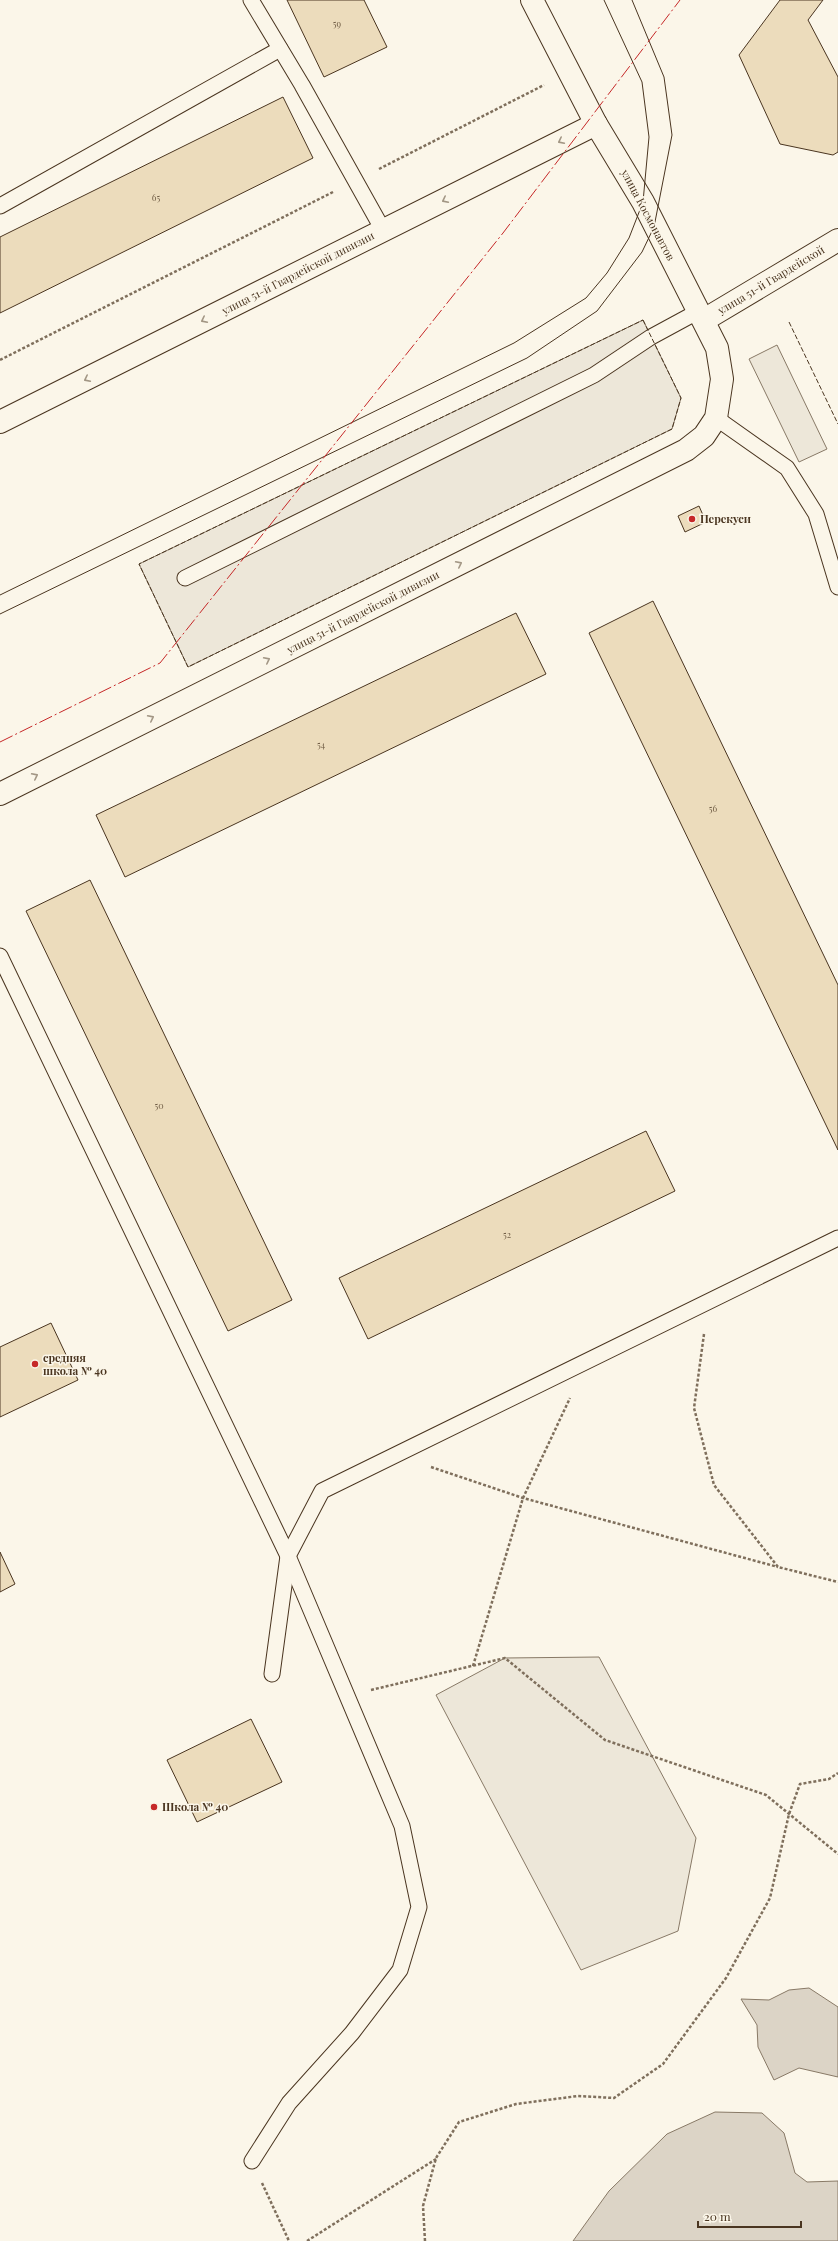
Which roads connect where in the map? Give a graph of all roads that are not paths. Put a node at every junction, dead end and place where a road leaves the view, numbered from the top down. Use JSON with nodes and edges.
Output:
{"nodes":[{"id":1,"x":251,"y":0,"type":"edge"},
{"id":2,"x":532,"y":0,"type":"edge"},
{"id":3,"x":280,"y":49,"type":"junction"},
{"id":4,"x":596,"y":124,"type":"junction"},
{"id":5,"x":0,"y":206,"type":"edge"},
{"id":6,"x":383,"y":230,"type":"junction"},
{"id":7,"x":838,"y":240,"type":"edge"},
{"id":8,"x":702,"y":315,"type":"junction"},
{"id":9,"x":716,"y":418,"type":"junction"},
{"id":10,"x":0,"y":422,"type":"edge"},
{"id":11,"x":185,"y":578,"type":"dead end"},
{"id":12,"x":838,"y":588,"type":"edge"},
{"id":13,"x":0,"y":794,"type":"edge"},
{"id":14,"x":0,"y":956,"type":"edge"},
{"id":15,"x":838,"y":1238,"type":"edge"},
{"id":16,"x":288,"y":1556,"type":"junction"},
{"id":17,"x":272,"y":1674,"type":"dead end"},
{"id":18,"x":252,"y":2161,"type":"road end"}],
"edges":[{"from":1,"to":3,"type":"lane"},
{"from":2,"to":4,"type":"main road","name":"улица Космонавтов"},
{"from":3,"to":5,"type":"lane"},
{"from":3,"to":6,"type":"lane"},
{"from":4,"to":6,"type":"main road","name":"улица 51-й Гвардейской дивизии","one_way":true},
{"from":4,"to":8,"type":"main road","name":"улица Космонавтов"},
{"from":6,"to":10,"type":"main road","name":"улица 51-й Гвардейской дивизии","one_way":true},
{"from":7,"to":8,"type":"main road","name":"улица 51-й Гвардейской"},
{"from":8,"to":9,"type":"main road","name":"улица Космонавтов"},
{"from":8,"to":11,"type":"lane"},
{"from":9,"to":12,"type":"lane"},
{"from":13,"to":9,"type":"main road","name":"улица 51-й Гвардейской дивизии","one_way":true},
{"from":14,"to":16,"type":"lane"},
{"from":15,"to":16,"type":"lane"},
{"from":16,"to":17,"type":"lane"},
{"from":16,"to":18,"type":"lane"}]}
